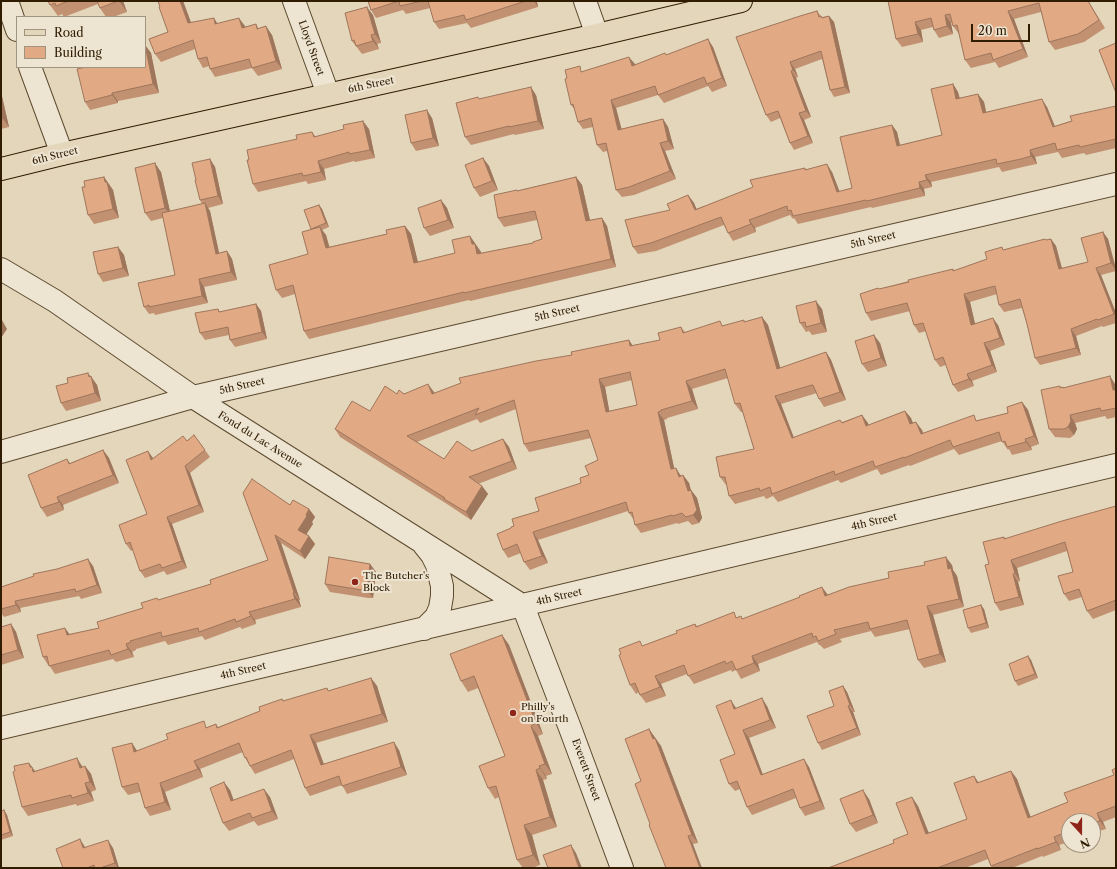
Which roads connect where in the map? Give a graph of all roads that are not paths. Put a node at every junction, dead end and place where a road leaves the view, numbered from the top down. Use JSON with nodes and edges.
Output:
{"nodes":[{"id":1,"x":7,"y":1,"type":"edge"},
{"id":2,"x":294,"y":1,"type":"edge"},
{"id":3,"x":585,"y":1,"type":"edge"},
{"id":4,"x":741,"y":1,"type":"edge"},
{"id":5,"x":16,"y":27,"type":"edge"},
{"id":6,"x":597,"y":35,"type":"junction"},
{"id":7,"x":30,"y":68,"type":"edge"},
{"id":8,"x":328,"y":94,"type":"junction"},
{"id":9,"x":62,"y":154,"type":"junction"},
{"id":10,"x":1,"y":169,"type":"edge"},
{"id":11,"x":1116,"y":184,"type":"edge"},
{"id":12,"x":1,"y":269,"type":"edge"},
{"id":13,"x":193,"y":397,"type":"junction"},
{"id":14,"x":1,"y":452,"type":"edge"},
{"id":15,"x":1116,"y":465,"type":"edge"},
{"id":16,"x":419,"y":540,"type":"junction"},
{"id":17,"x":523,"y":606,"type":"junction"},
{"id":18,"x":424,"y":629,"type":"junction"},
{"id":19,"x":1,"y":728,"type":"edge"},
{"id":20,"x":622,"y":868,"type":"edge"}],
"edges":[{"from":1,"to":5,"type":"street"},
{"from":2,"to":8,"type":"street","name":"Lloyd Street"},
{"from":3,"to":6,"type":"street"},
{"from":4,"to":6,"type":"main road","name":"6th Street"},
{"from":6,"to":8,"type":"main road","name":"6th Street"},
{"from":7,"to":9,"type":"street"},
{"from":8,"to":9,"type":"main road","name":"6th Street"},
{"from":9,"to":10,"type":"main road","name":"6th Street"},
{"from":11,"to":13,"type":"street","name":"5th Street"},
{"from":12,"to":13,"type":"street","name":"Fond du Lac Avenue"},
{"from":13,"to":14,"type":"street","name":"5th Street"},
{"from":13,"to":16,"type":"street","name":"Fond du Lac Avenue"},
{"from":15,"to":17,"type":"street","name":"4th Street"},
{"from":16,"to":17,"type":"street","name":"Fond du Lac Avenue"},
{"from":16,"to":18,"type":"street"},
{"from":17,"to":18,"type":"street","name":"4th Street"},
{"from":17,"to":20,"type":"street","name":"Everett Street"},
{"from":18,"to":19,"type":"street","name":"4th Street"}]}
